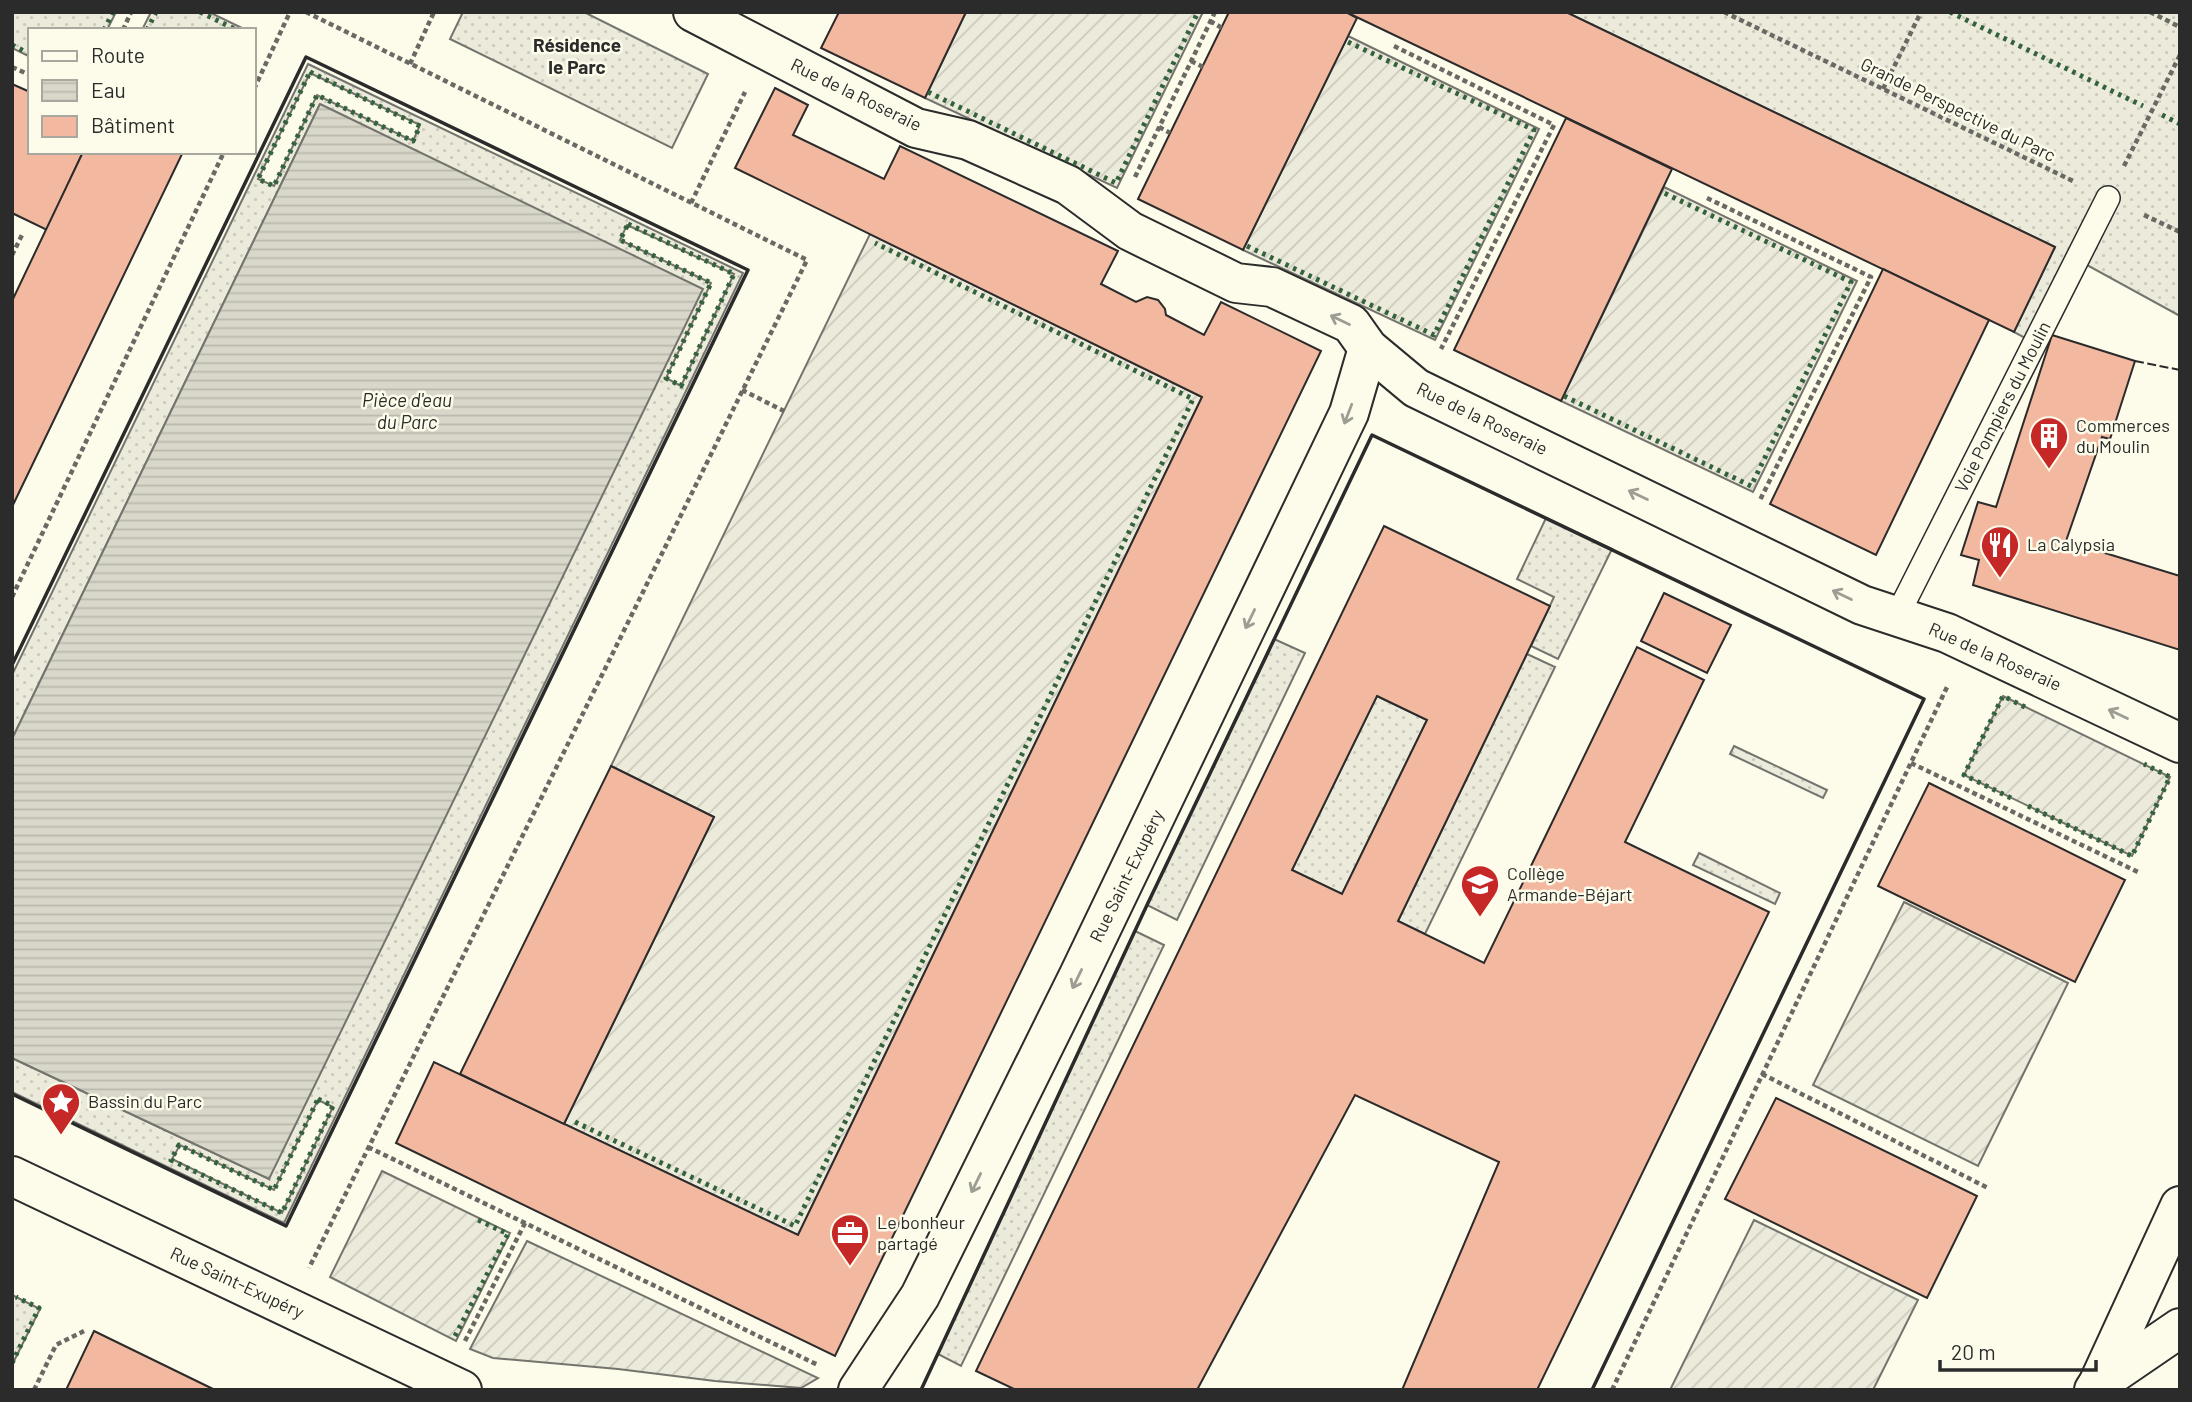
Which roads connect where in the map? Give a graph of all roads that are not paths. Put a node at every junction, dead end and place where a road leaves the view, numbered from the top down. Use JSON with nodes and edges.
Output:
{"nodes":[{"id":1,"x":693,"y":12,"type":"edge"},
{"id":2,"x":2108,"y":198,"type":"road end"},
{"id":3,"x":1368,"y":348,"type":"junction"},
{"id":4,"x":1897,"y":616,"type":"junction"},
{"id":5,"x":2180,"y":743,"type":"edge"},
{"id":6,"x":12,"y":1176,"type":"edge"},
{"id":7,"x":2180,"y":1206,"type":"edge"},
{"id":8,"x":2180,"y":1328,"type":"edge"},
{"id":9,"x":453,"y":1386,"type":"edge"},
{"id":10,"x":2096,"y":1387,"type":"edge"},
{"id":11,"x":858,"y":1390,"type":"edge"}],
"edges":[{"from":3,"to":1,"type":"street","name":"Rue de la Roseraie","one_way":true},
{"from":2,"to":4,"type":"lane","name":"Voie Pompiers du Moulin"},
{"from":4,"to":3,"type":"street","name":"Rue de la Roseraie","one_way":true},
{"from":3,"to":11,"type":"street","name":"Rue Saint-Exupéry","one_way":true},
{"from":5,"to":4,"type":"street","name":"Rue de la Roseraie","one_way":true},
{"from":6,"to":9,"type":"street","name":"Rue Saint-Exupéry"},
{"from":7,"to":10,"type":"street"},
{"from":8,"to":10,"type":"street"}]}
